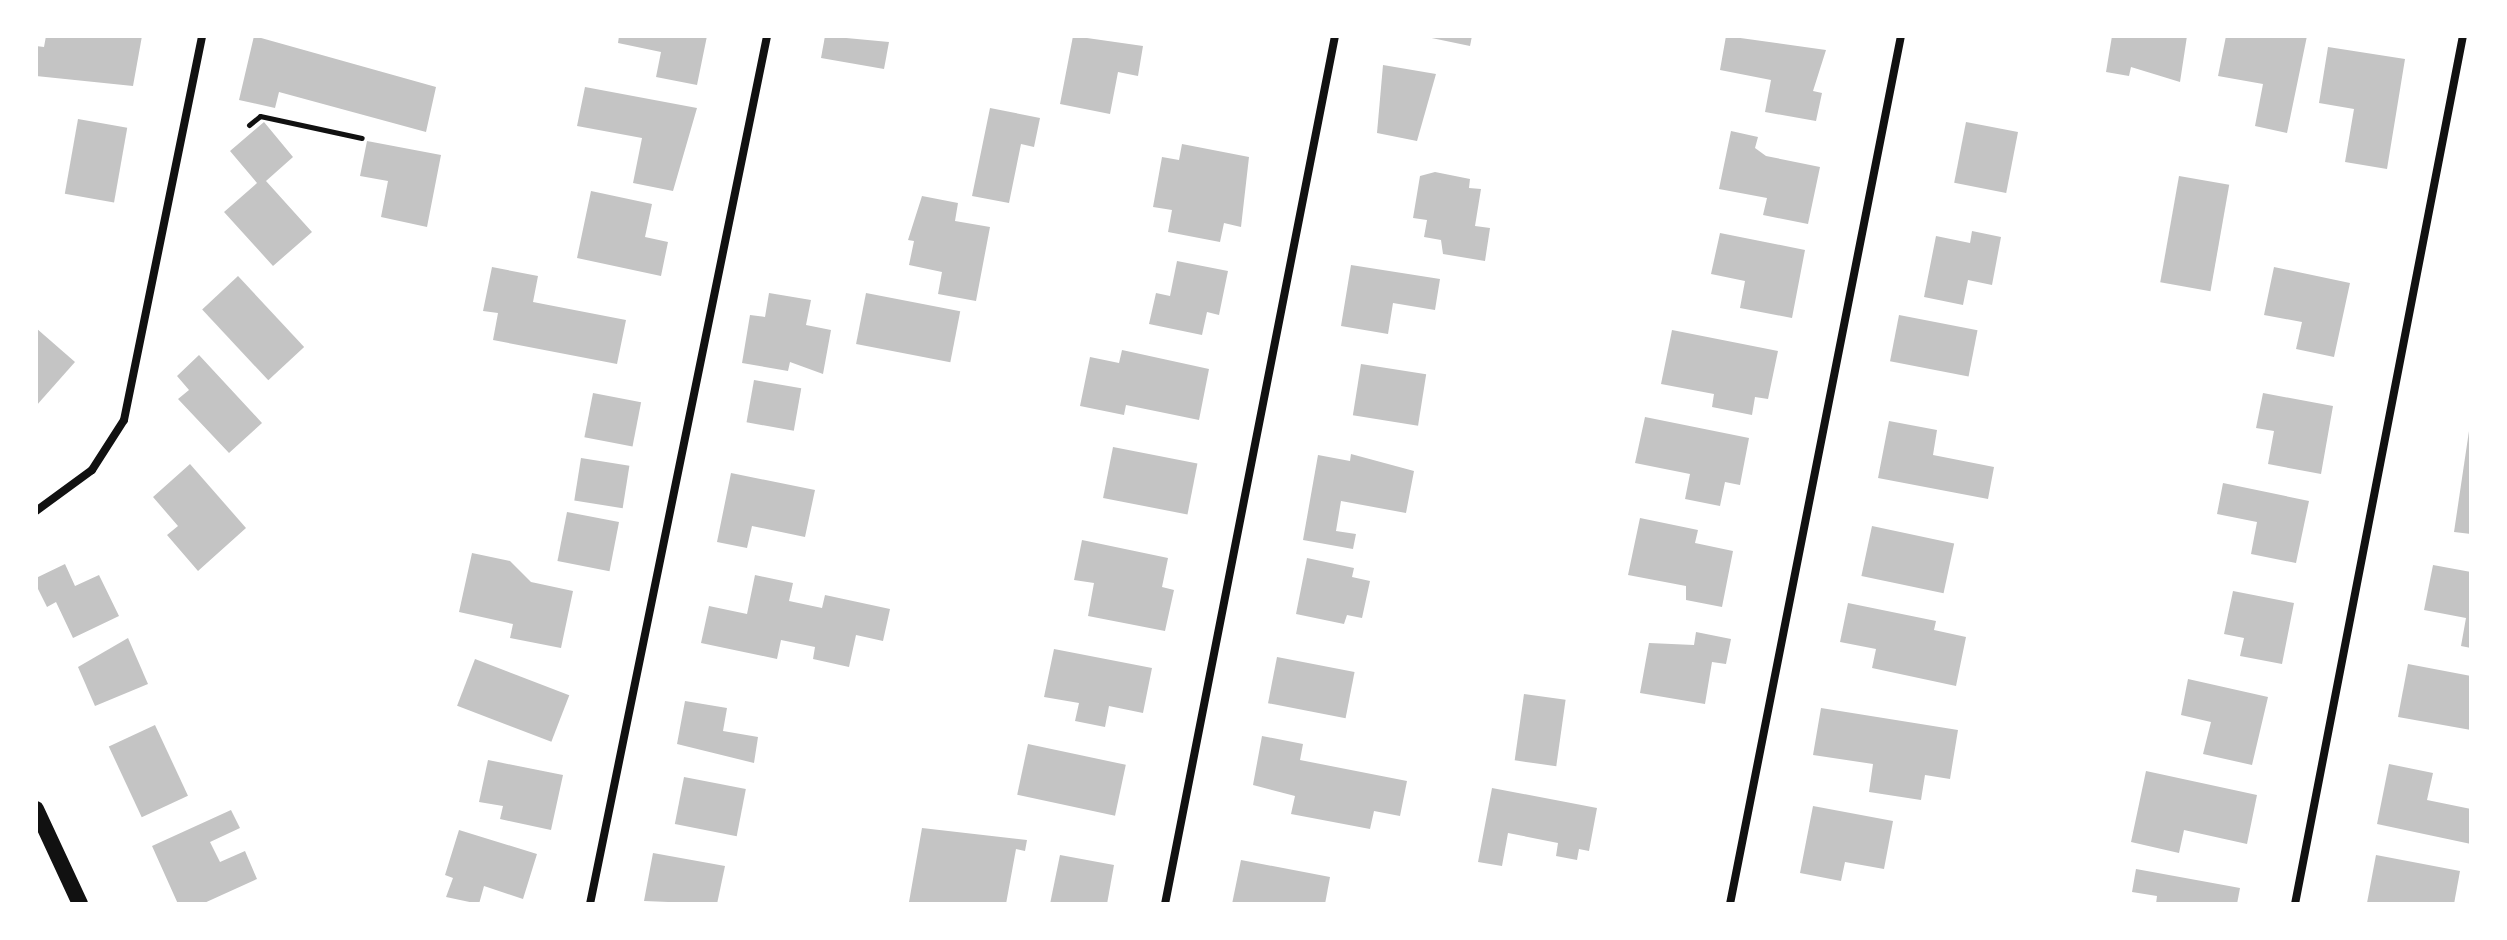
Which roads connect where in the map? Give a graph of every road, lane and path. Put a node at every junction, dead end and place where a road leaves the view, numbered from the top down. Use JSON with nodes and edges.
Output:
{"nodes":[{"id":1,"x":202,"y":36,"type":"edge"},
{"id":2,"x":767,"y":36,"type":"edge"},
{"id":3,"x":1335,"y":36,"type":"edge"},
{"id":4,"x":1901,"y":36,"type":"edge"},
{"id":5,"x":2463,"y":36,"type":"edge"},
{"id":6,"x":249,"y":125,"type":"dead end"},
{"id":7,"x":362,"y":138,"type":"dead end"},
{"id":8,"x":36,"y":511,"type":"edge"},
{"id":9,"x":36,"y":809,"type":"edge"},
{"id":10,"x":80,"y":904,"type":"edge"},
{"id":11,"x":590,"y":904,"type":"edge"},
{"id":12,"x":1165,"y":904,"type":"edge"},
{"id":13,"x":1730,"y":904,"type":"edge"},
{"id":14,"x":2295,"y":904,"type":"edge"}],
"edges":[{"from":1,"to":8,"type":"street"},
{"from":2,"to":11,"type":"street"},
{"from":3,"to":12,"type":"street"},
{"from":4,"to":13,"type":"street"},
{"from":5,"to":14,"type":"street"},
{"from":6,"to":7,"type":"path"},
{"from":9,"to":10,"type":"main road"}]}
